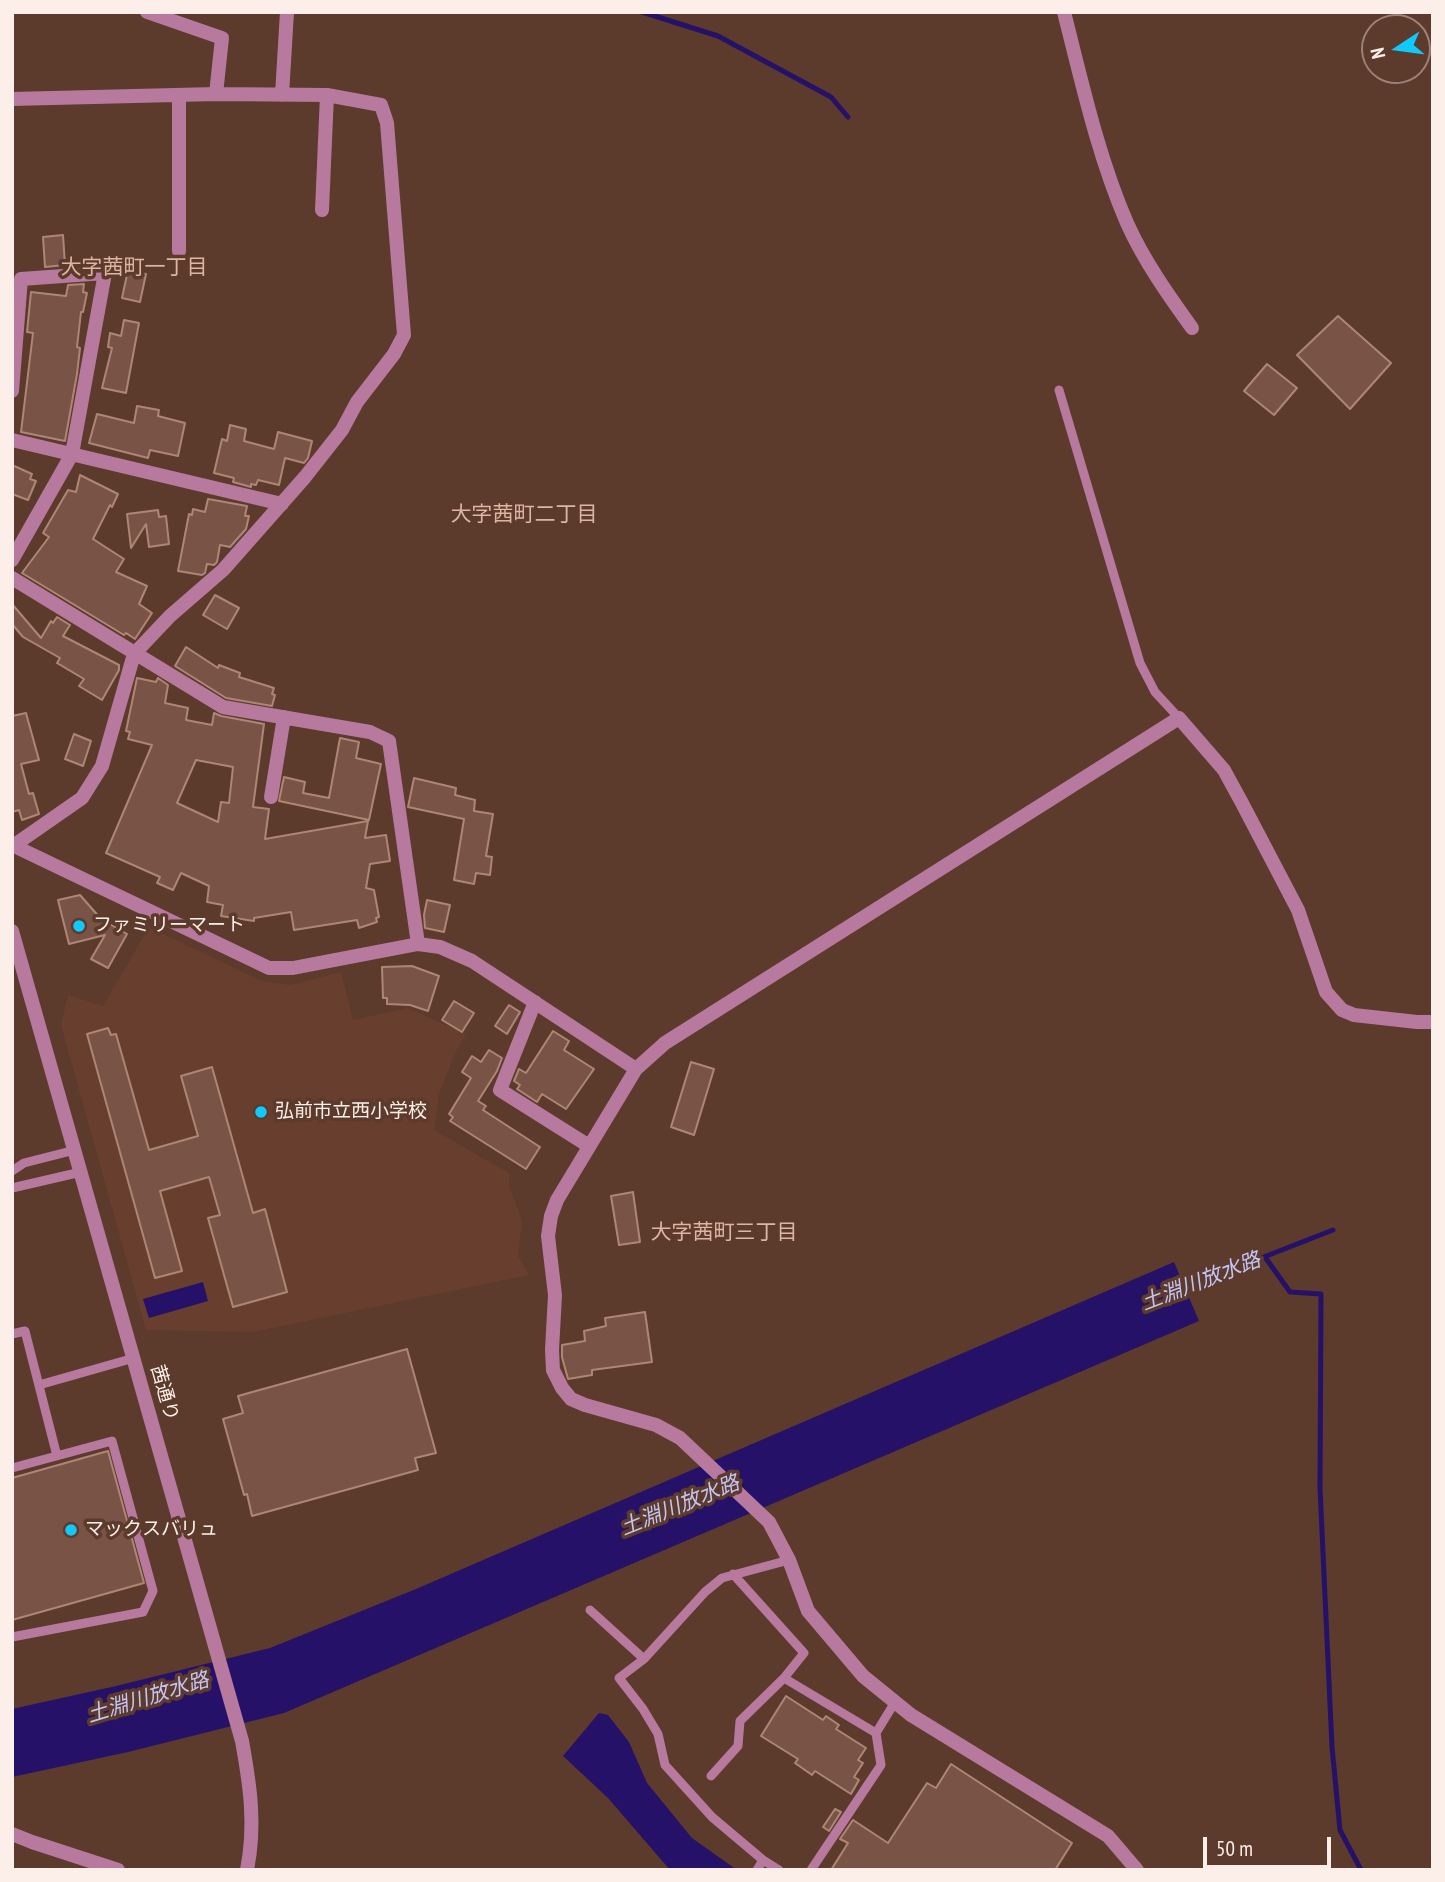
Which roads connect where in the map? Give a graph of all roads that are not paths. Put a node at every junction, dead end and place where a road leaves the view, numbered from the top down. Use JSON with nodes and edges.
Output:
{"nodes":[{"id":1,"x":148,"y":12,"type":"edge"},
{"id":2,"x":287,"y":12,"type":"edge"},
{"id":3,"x":1064,"y":12,"type":"edge"},
{"id":4,"x":216,"y":94,"type":"junction"},
{"id":5,"x":179,"y":95,"type":"junction"},
{"id":6,"x":282,"y":95,"type":"junction"},
{"id":7,"x":327,"y":95,"type":"junction"},
{"id":8,"x":12,"y":99,"type":"edge"},
{"id":9,"x":322,"y":210,"type":"dead end"},
{"id":10,"x":179,"y":251,"type":"dead end"},
{"id":11,"x":1192,"y":328,"type":"dead end"},
{"id":12,"x":1059,"y":390,"type":"dead end"},
{"id":13,"x":12,"y":391,"type":"edge"},
{"id":14,"x":12,"y":440,"type":"edge"},
{"id":15,"x":72,"y":454,"type":"junction"},
{"id":16,"x":282,"y":504,"type":"junction"},
{"id":17,"x":12,"y":560,"type":"edge"},
{"id":18,"x":12,"y":578,"type":"edge"},
{"id":19,"x":134,"y":654,"type":"junction"},
{"id":20,"x":284,"y":717,"type":"junction"},
{"id":21,"x":1179,"y":718,"type":"junction"},
{"id":22,"x":271,"y":797,"type":"dead end"},
{"id":23,"x":12,"y":845,"type":"edge"},
{"id":24,"x":12,"y":931,"type":"edge"},
{"id":25,"x":418,"y":944,"type":"junction"},
{"id":26,"x":534,"y":1002,"type":"junction"},
{"id":27,"x":1433,"y":1022,"type":"edge"},
{"id":28,"x":636,"y":1069,"type":"junction"},
{"id":29,"x":589,"y":1146,"type":"junction"},
{"id":30,"x":75,"y":1150,"type":"junction"},
{"id":31,"x":12,"y":1171,"type":"edge"},
{"id":32,"x":81,"y":1172,"type":"junction"},
{"id":33,"x":12,"y":1188,"type":"edge"},
{"id":34,"x":12,"y":1334,"type":"edge"},
{"id":35,"x":134,"y":1358,"type":"junction"},
{"id":36,"x":39,"y":1385,"type":"junction"},
{"id":37,"x":57,"y":1456,"type":"junction"},
{"id":38,"x":12,"y":1468,"type":"edge"},
{"id":39,"x":789,"y":1560,"type":"junction"},
{"id":40,"x":733,"y":1574,"type":"junction"},
{"id":41,"x":590,"y":1610,"type":"dead end"},
{"id":42,"x":12,"y":1637,"type":"edge"},
{"id":43,"x":644,"y":1659,"type":"junction"},
{"id":44,"x":784,"y":1678,"type":"junction"},
{"id":45,"x":895,"y":1702,"type":"junction"},
{"id":46,"x":876,"y":1733,"type":"junction"},
{"id":47,"x":711,"y":1776,"type":"dead end"},
{"id":48,"x":12,"y":1834,"type":"edge"},
{"id":49,"x":764,"y":1860,"type":"junction"},
{"id":50,"x":118,"y":1870,"type":"edge"},
{"id":51,"x":247,"y":1870,"type":"edge"},
{"id":52,"x":757,"y":1870,"type":"edge"},
{"id":53,"x":779,"y":1870,"type":"edge"},
{"id":54,"x":811,"y":1870,"type":"edge"},
{"id":55,"x":1137,"y":1870,"type":"edge"}],
"edges":[{"from":1,"to":4,"type":"street"},
{"from":2,"to":6,"type":"street"},
{"from":3,"to":11,"type":"street"},
{"from":4,"to":5,"type":"street"},
{"from":4,"to":6,"type":"street"},
{"from":5,"to":8,"type":"street"},
{"from":5,"to":10,"type":"street"},
{"from":6,"to":7,"type":"street"},
{"from":7,"to":9,"type":"street"},
{"from":7,"to":16,"type":"street"},
{"from":12,"to":21,"type":"lane"},
{"from":13,"to":15,"type":"street"},
{"from":14,"to":15,"type":"street"},
{"from":15,"to":16,"type":"street"},
{"from":15,"to":17,"type":"street"},
{"from":16,"to":19,"type":"street"},
{"from":18,"to":19,"type":"street"},
{"from":19,"to":20,"type":"street"},
{"from":19,"to":23,"type":"street"},
{"from":20,"to":22,"type":"street"},
{"from":20,"to":25,"type":"street"},
{"from":21,"to":27,"type":"street"},
{"from":21,"to":28,"type":"street"},
{"from":23,"to":25,"type":"street"},
{"from":24,"to":30,"type":"street","name":"茜通り"},
{"from":25,"to":26,"type":"street"},
{"from":26,"to":28,"type":"street"},
{"from":26,"to":29,"type":"street"},
{"from":28,"to":29,"type":"street"},
{"from":29,"to":39,"type":"street"},
{"from":30,"to":31,"type":"lane"},
{"from":30,"to":32,"type":"street","name":"茜通り"},
{"from":32,"to":33,"type":"lane"},
{"from":32,"to":35,"type":"street","name":"茜通り"},
{"from":34,"to":36,"type":"lane"},
{"from":35,"to":36,"type":"lane"},
{"from":35,"to":51,"type":"street","name":"茜通り"},
{"from":36,"to":37,"type":"lane"},
{"from":37,"to":38,"type":"lane"},
{"from":37,"to":42,"type":"lane"},
{"from":39,"to":40,"type":"lane"},
{"from":39,"to":45,"type":"street"},
{"from":40,"to":43,"type":"lane"},
{"from":40,"to":44,"type":"lane"},
{"from":41,"to":43,"type":"lane"},
{"from":43,"to":49,"type":"lane"},
{"from":44,"to":46,"type":"lane"},
{"from":44,"to":47,"type":"lane"},
{"from":45,"to":46,"type":"lane"},
{"from":45,"to":55,"type":"street"},
{"from":46,"to":54,"type":"lane"},
{"from":48,"to":50,"type":"street"},
{"from":49,"to":52,"type":"lane"},
{"from":49,"to":53,"type":"lane"}]}
